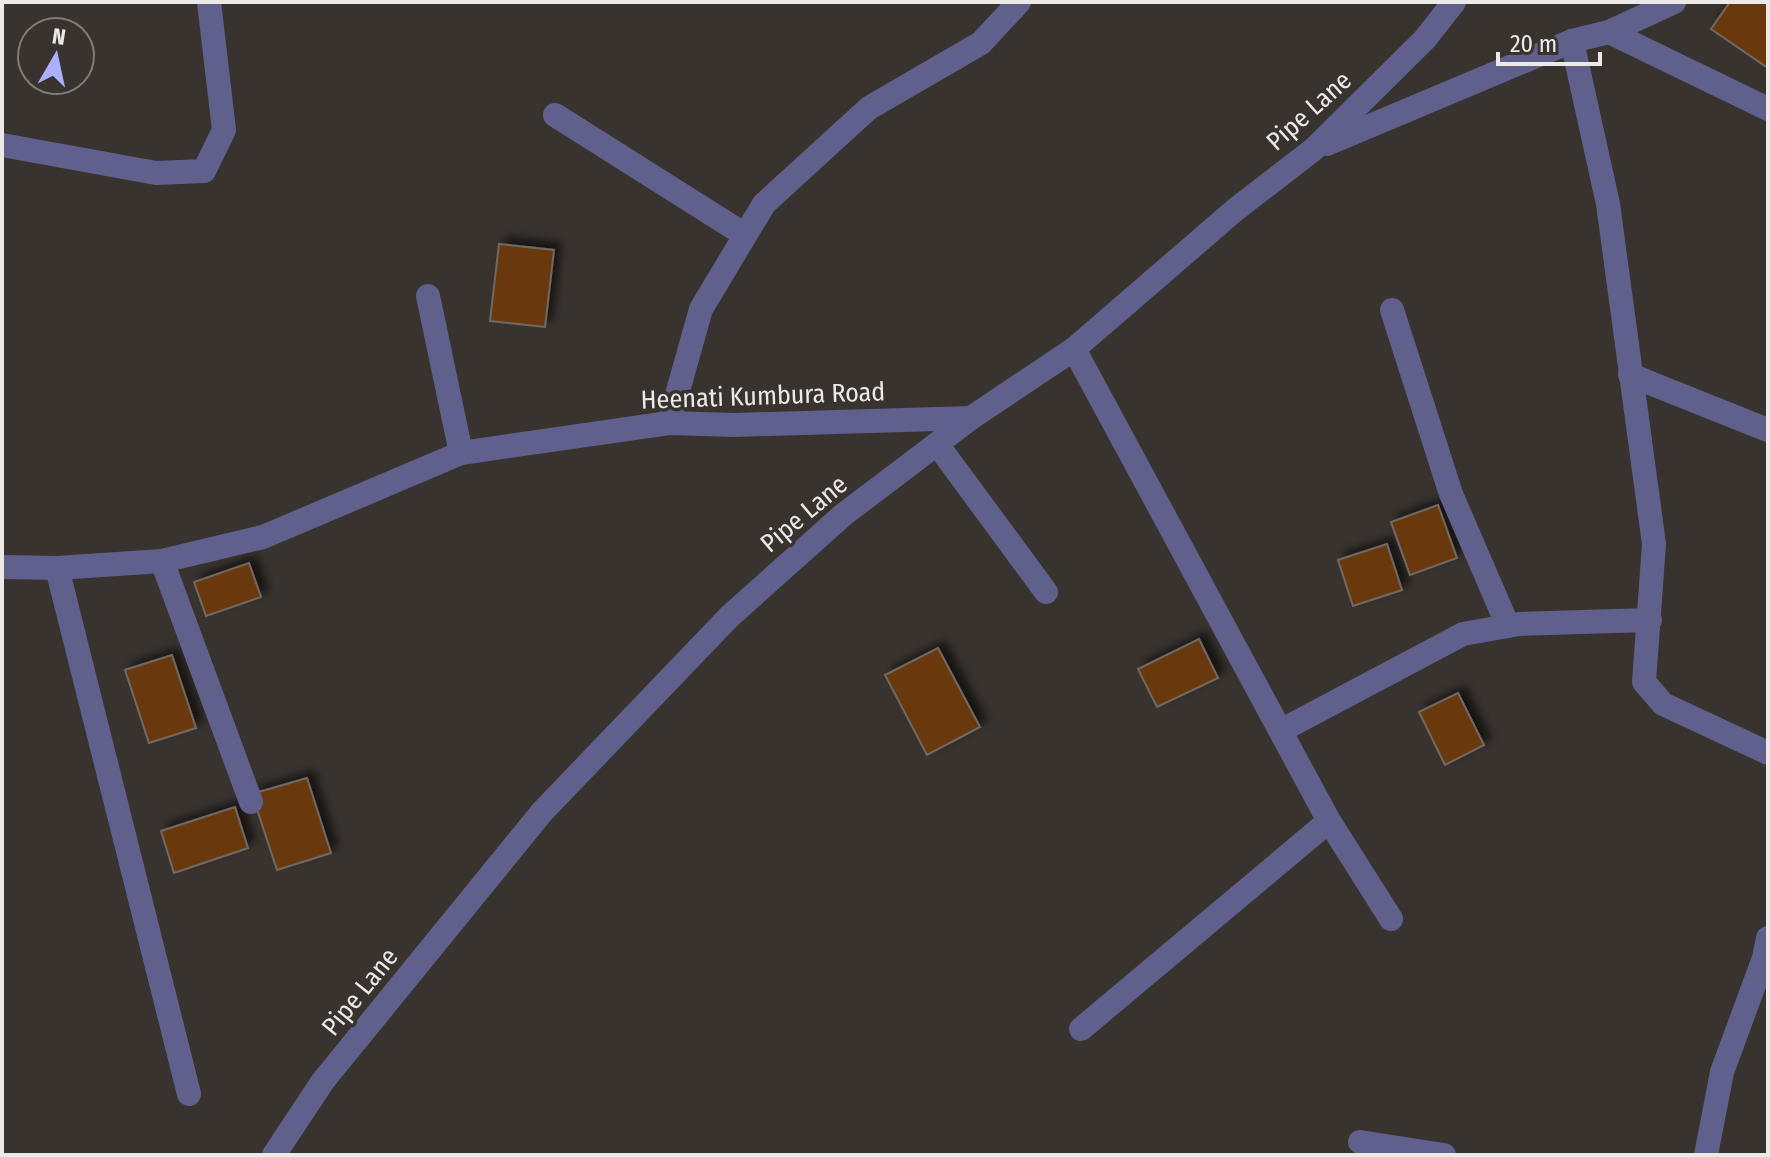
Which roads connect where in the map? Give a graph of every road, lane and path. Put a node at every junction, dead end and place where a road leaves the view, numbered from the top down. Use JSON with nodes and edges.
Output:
{"nodes":[{"id":1,"x":209,"y":2,"type":"edge"},
{"id":2,"x":1019,"y":2,"type":"edge"},
{"id":3,"x":1454,"y":2,"type":"edge"},
{"id":4,"x":1674,"y":2,"type":"edge"},
{"id":5,"x":1609,"y":32,"type":"junction"},
{"id":6,"x":1572,"y":41,"type":"junction"},
{"id":7,"x":1768,"y":109,"type":"edge"},
{"id":8,"x":555,"y":115,"type":"dead end"},
{"id":9,"x":2,"y":145,"type":"edge"},
{"id":10,"x":1314,"y":149,"type":"junction"},
{"id":11,"x":745,"y":235,"type":"junction"},
{"id":12,"x":428,"y":296,"type":"dead end"},
{"id":13,"x":1392,"y":310,"type":"dead end"},
{"id":14,"x":1074,"y":349,"type":"junction"},
{"id":15,"x":1630,"y":375,"type":"junction"},
{"id":16,"x":971,"y":418,"type":"junction"},
{"id":17,"x":669,"y":423,"type":"junction"},
{"id":18,"x":1768,"y":430,"type":"edge"},
{"id":19,"x":937,"y":444,"type":"junction"},
{"id":20,"x":461,"y":453,"type":"junction"},
{"id":21,"x":162,"y":561,"type":"junction"},
{"id":22,"x":2,"y":567,"type":"edge"},
{"id":23,"x":57,"y":568,"type":"junction"},
{"id":24,"x":1046,"y":592,"type":"dead end"},
{"id":25,"x":1650,"y":620,"type":"junction"},
{"id":26,"x":1508,"y":626,"type":"junction"},
{"id":27,"x":1282,"y":730,"type":"junction"},
{"id":28,"x":1768,"y":753,"type":"edge"},
{"id":29,"x":251,"y":802,"type":"dead end"},
{"id":30,"x":1329,"y":821,"type":"junction"},
{"id":31,"x":1391,"y":919,"type":"dead end"},
{"id":32,"x":1768,"y":938,"type":"edge"},
{"id":33,"x":1081,"y":1029,"type":"dead end"},
{"id":34,"x":189,"y":1094,"type":"dead end"},
{"id":35,"x":1360,"y":1142,"type":"dead end"},
{"id":36,"x":274,"y":1155,"type":"edge"},
{"id":37,"x":1444,"y":1155,"type":"edge"},
{"id":38,"x":1706,"y":1155,"type":"edge"}],
"edges":[{"from":1,"to":9,"type":"street"},
{"from":2,"to":11,"type":"street"},
{"from":3,"to":10,"type":"street","name":"Pipe Lane"},
{"from":4,"to":5,"type":"street"},
{"from":5,"to":6,"type":"street"},
{"from":5,"to":7,"type":"street"},
{"from":6,"to":10,"type":"street"},
{"from":6,"to":15,"type":"street"},
{"from":8,"to":11,"type":"street"},
{"from":10,"to":14,"type":"street","name":"Pipe Lane"},
{"from":11,"to":17,"type":"street"},
{"from":12,"to":20,"type":"street"},
{"from":13,"to":26,"type":"street"},
{"from":14,"to":16,"type":"street","name":"Pipe Lane"},
{"from":14,"to":27,"type":"street"},
{"from":15,"to":18,"type":"street"},
{"from":15,"to":25,"type":"street"},
{"from":16,"to":17,"type":"street","name":"Heenati Kumbura Road"},
{"from":16,"to":19,"type":"street","name":"Pipe Lane"},
{"from":17,"to":20,"type":"street","name":"Heenati Kumbura Road"},
{"from":19,"to":24,"type":"street"},
{"from":19,"to":36,"type":"street","name":"Pipe Lane"},
{"from":20,"to":21,"type":"street","name":"Heenati Kumbura Road"},
{"from":21,"to":23,"type":"street","name":"Heenati Kumbura Road"},
{"from":21,"to":29,"type":"street"},
{"from":22,"to":23,"type":"street","name":"Heenati Kumbura Road"},
{"from":23,"to":34,"type":"street"},
{"from":25,"to":26,"type":"street"},
{"from":25,"to":28,"type":"street"},
{"from":26,"to":27,"type":"street"},
{"from":27,"to":30,"type":"street"},
{"from":30,"to":31,"type":"street"},
{"from":30,"to":33,"type":"street"},
{"from":32,"to":38,"type":"street"},
{"from":35,"to":37,"type":"street"}]}
